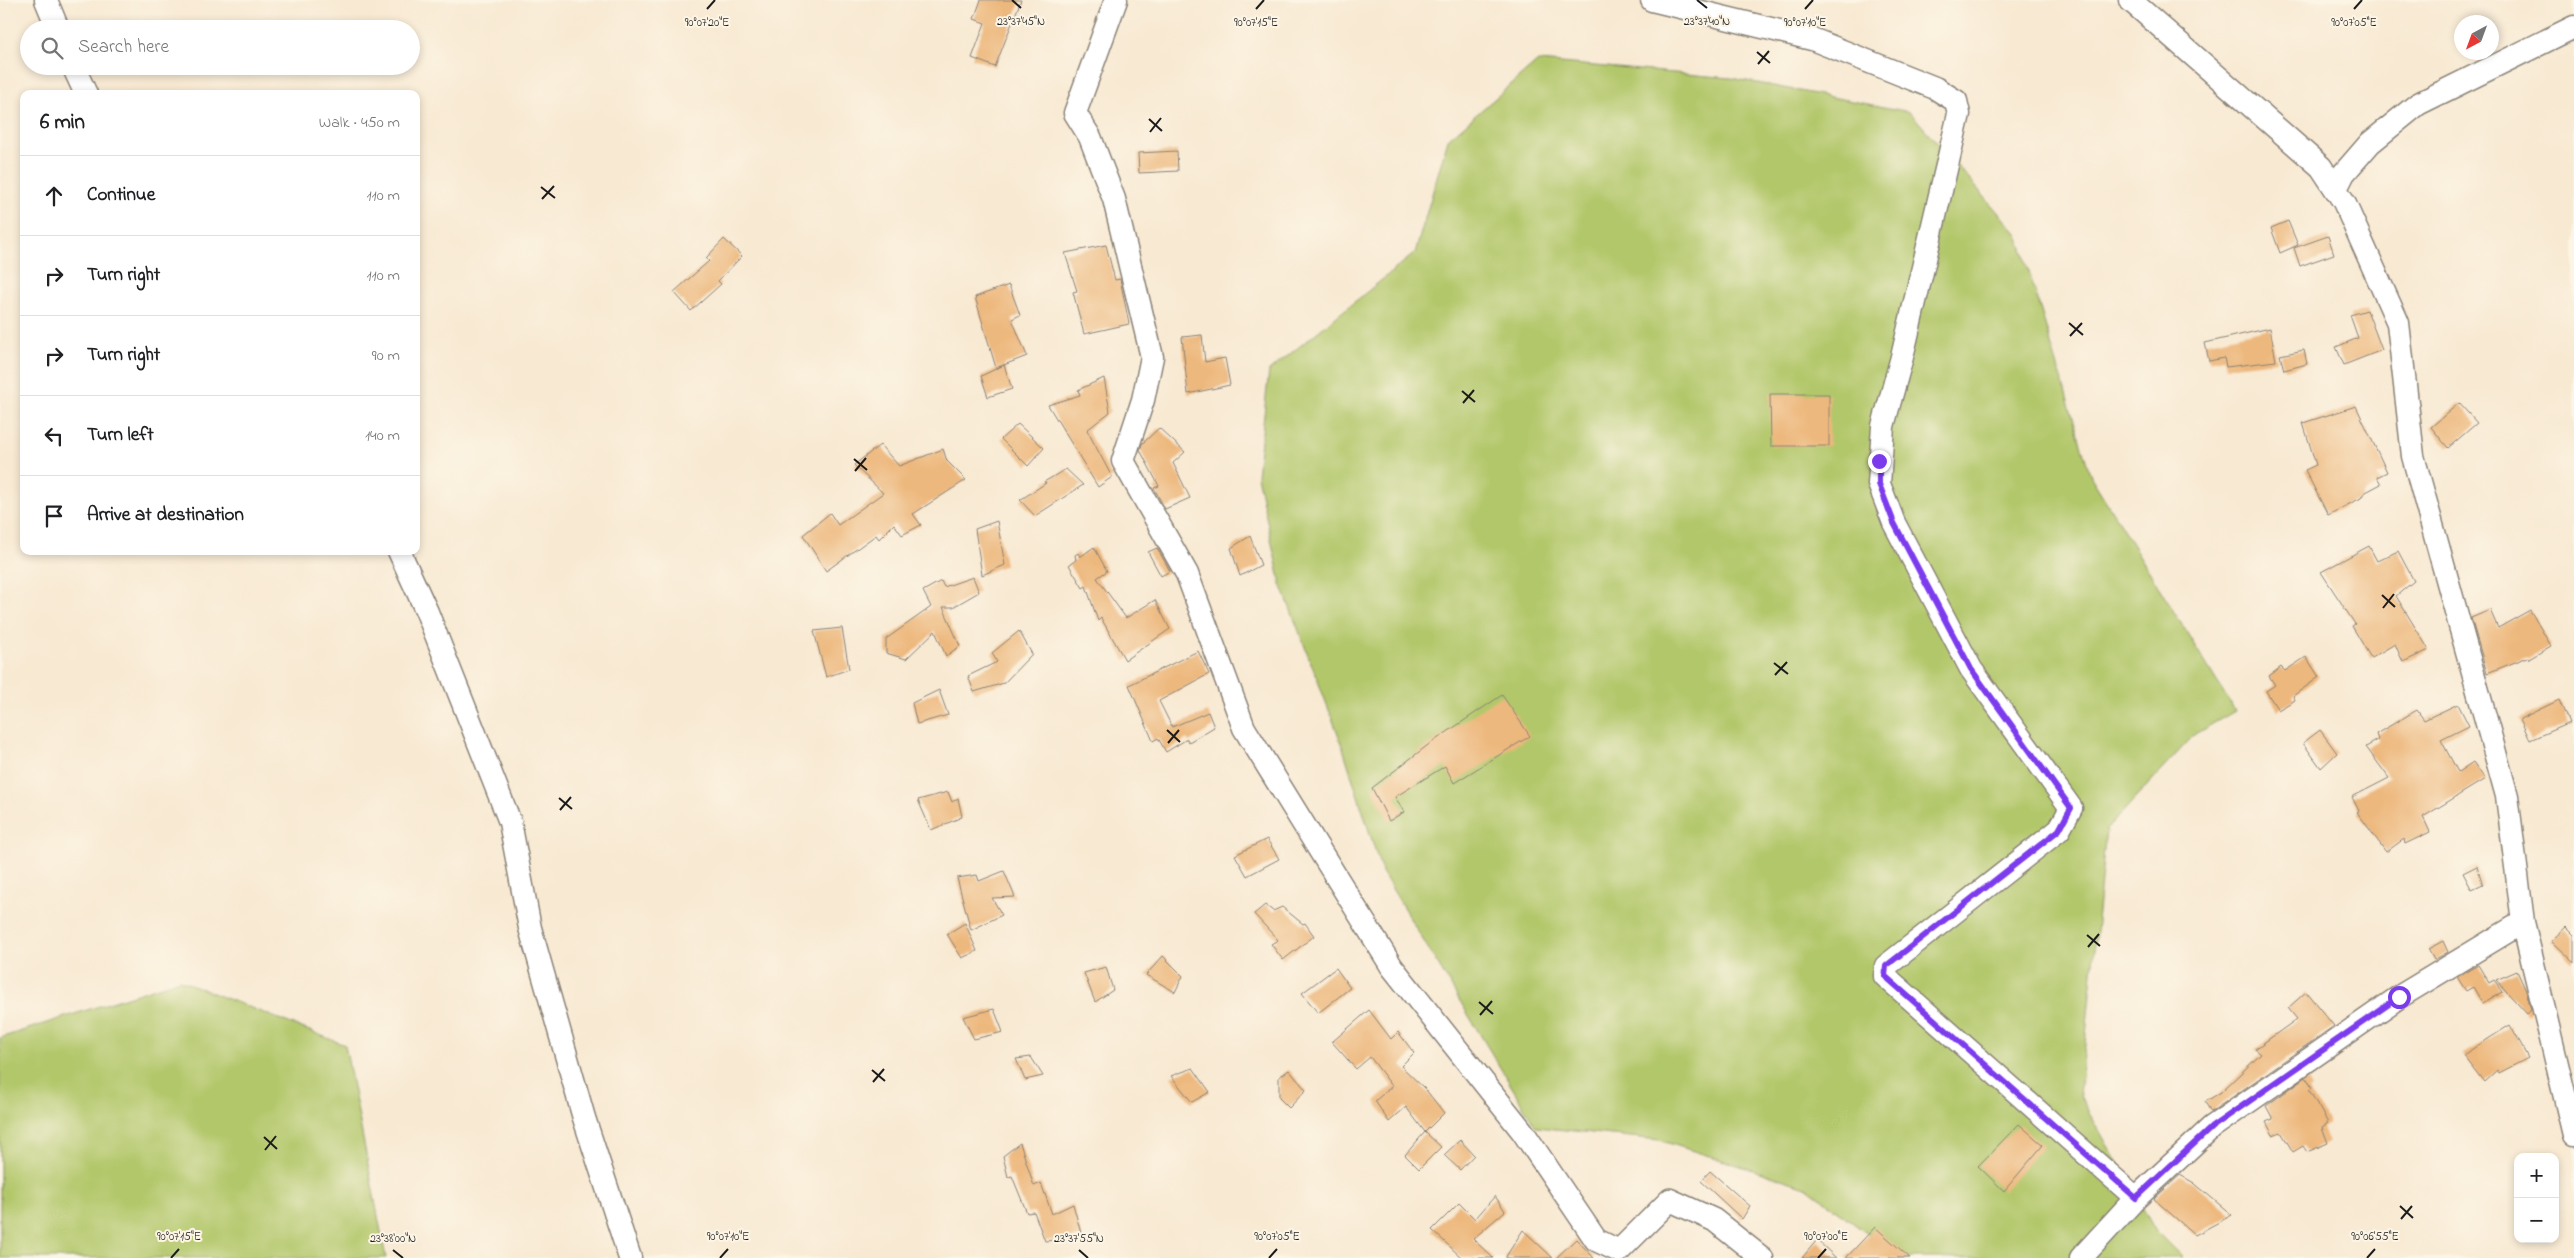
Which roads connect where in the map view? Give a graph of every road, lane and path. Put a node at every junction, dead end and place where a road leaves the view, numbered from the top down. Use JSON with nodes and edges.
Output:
{"nodes":[{"id":1,"x":46,"y":0,"type":"edge"},
{"id":2,"x":1116,"y":0,"type":"edge"},
{"id":3,"x":1652,"y":0,"type":"edge"},
{"id":4,"x":2130,"y":0,"type":"edge"},
{"id":5,"x":54,"y":20,"type":"edge"},
{"id":6,"x":2574,"y":27,"type":"edge"},
{"id":7,"x":77,"y":75,"type":"edge"},
{"id":8,"x":84,"y":90,"type":"edge"},
{"id":9,"x":2336,"y":189,"type":"junction"},
{"id":10,"x":401,"y":555,"type":"edge"},
{"id":11,"x":2523,"y":922,"type":"junction"},
{"id":12,"x":2574,"y":1135,"type":"edge"},
{"id":13,"x":2136,"y":1198,"type":"junction"},
{"id":14,"x":630,"y":1258,"type":"edge"},
{"id":15,"x":1762,"y":1258,"type":"edge"},
{"id":16,"x":2081,"y":1258,"type":"edge"}],
"edges":[{"from":1,"to":5,"type":"street"},
{"from":2,"to":15,"type":"street"},
{"from":3,"to":13,"type":"street"},
{"from":4,"to":9,"type":"street"},
{"from":6,"to":9,"type":"street"},
{"from":7,"to":8,"type":"street"},
{"from":9,"to":11,"type":"street"},
{"from":10,"to":14,"type":"street"},
{"from":11,"to":12,"type":"street"},
{"from":11,"to":13,"type":"street"},
{"from":13,"to":16,"type":"street"}]}
